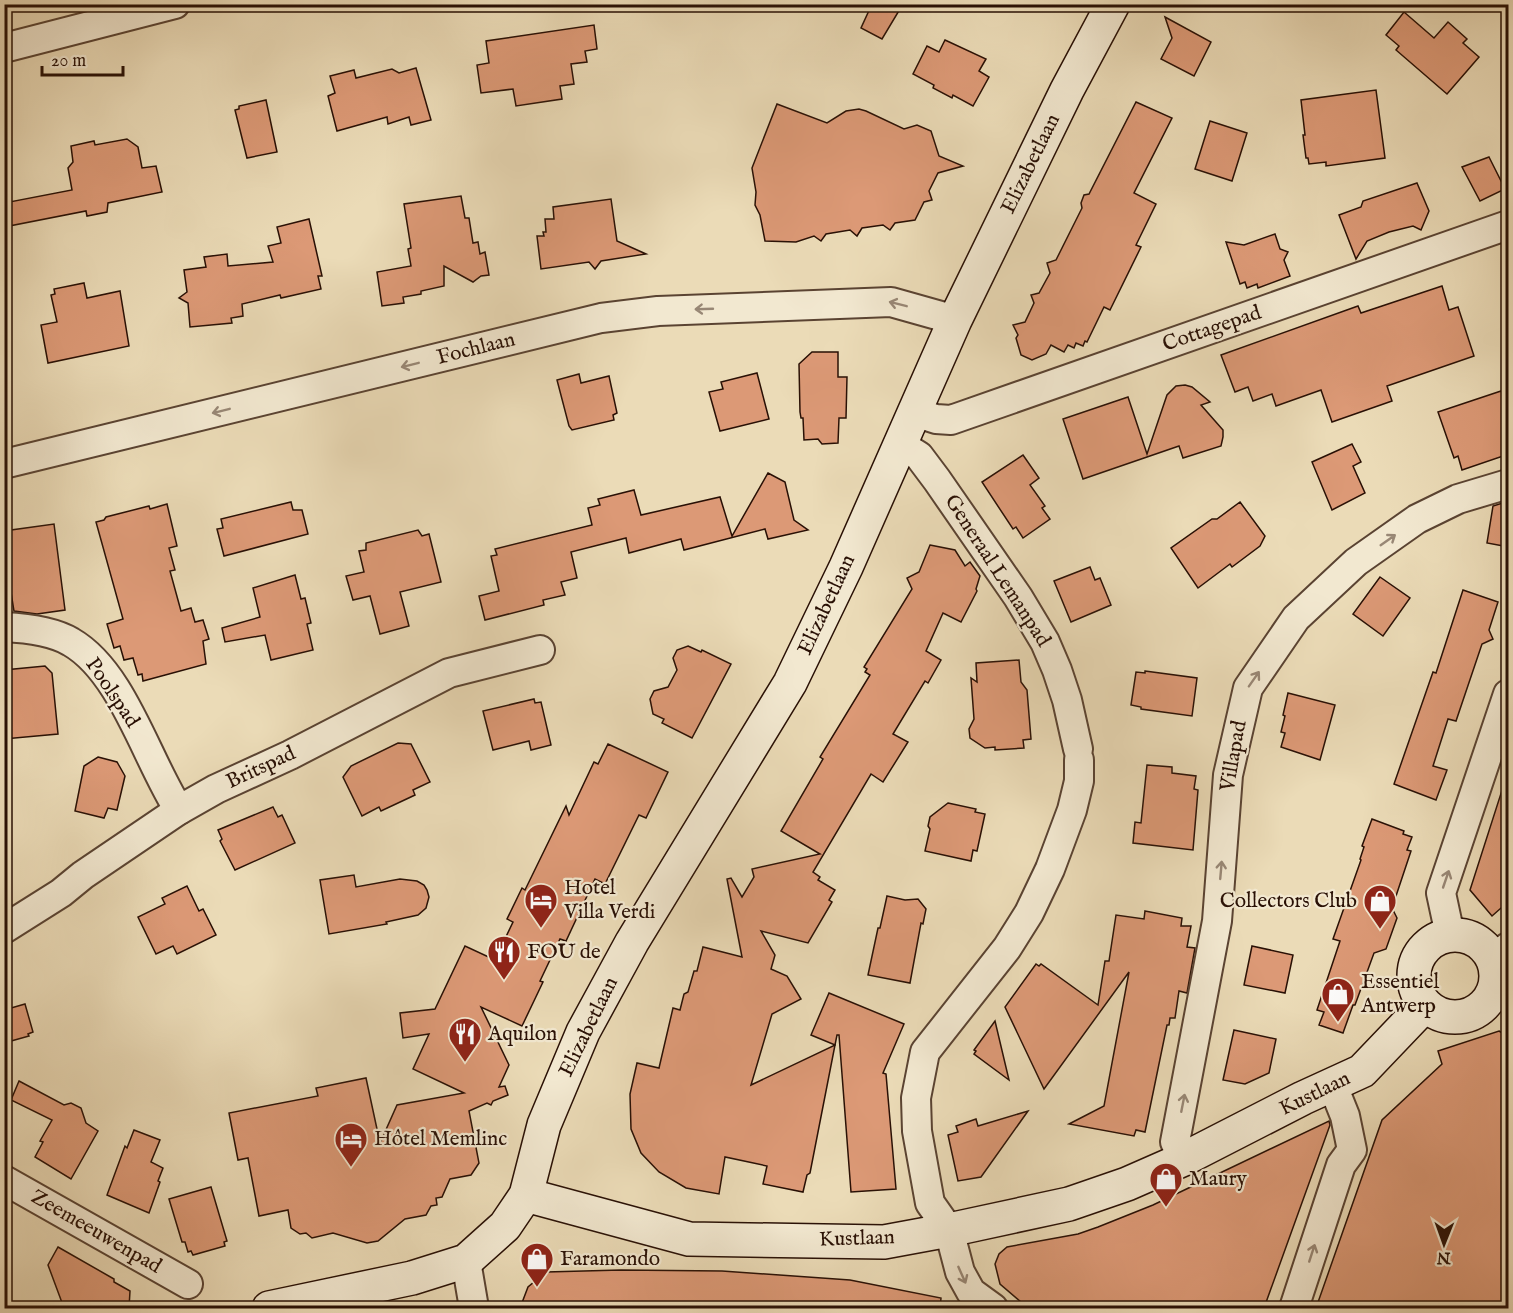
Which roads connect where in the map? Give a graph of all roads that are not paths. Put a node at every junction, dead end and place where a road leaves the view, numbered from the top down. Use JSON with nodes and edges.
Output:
{"nodes":[{"id":1,"x":175,"y":4,"type":"edge"},
{"id":2,"x":1113,"y":4,"type":"edge"},
{"id":3,"x":147,"y":8,"type":"edge"},
{"id":4,"x":4,"y":48,"type":"edge"},
{"id":5,"x":1509,"y":225,"type":"edge"},
{"id":6,"x":955,"y":320,"type":"junction"},
{"id":7,"x":914,"y":412,"type":"junction"},
{"id":8,"x":900,"y":444,"type":"junction"},
{"id":9,"x":4,"y":464,"type":"edge"},
{"id":10,"x":1509,"y":484,"type":"edge"},
{"id":11,"x":4,"y":627,"type":"edge"},
{"id":12,"x":540,"y":650,"type":"dead end"},
{"id":13,"x":1509,"y":694,"type":"edge"},
{"id":14,"x":179,"y":810,"type":"junction"},
{"id":15,"x":4,"y":929,"type":"edge"},
{"id":16,"x":1450,"y":935,"type":"junction"},
{"id":17,"x":1501,"y":970,"type":"edge"},
{"id":18,"x":1425,"y":1005,"type":"junction"},
{"id":19,"x":1333,"y":1086,"type":"junction"},
{"id":20,"x":1184,"y":1159,"type":"junction"},
{"id":21,"x":4,"y":1180,"type":"edge"},
{"id":22,"x":526,"y":1195,"type":"junction"},
{"id":23,"x":949,"y":1230,"type":"junction"},
{"id":24,"x":466,"y":1261,"type":"junction"},
{"id":25,"x":188,"y":1284,"type":"dead end"},
{"id":26,"x":307,"y":1304,"type":"edge"},
{"id":27,"x":269,"y":1308,"type":"edge"},
{"id":28,"x":474,"y":1308,"type":"edge"},
{"id":29,"x":993,"y":1308,"type":"edge"},
{"id":30,"x":1294,"y":1308,"type":"edge"}],
"edges":[{"from":1,"to":3,"type":"street"},
{"from":2,"to":6,"type":"street","name":"Elizabetlaan"},
{"from":3,"to":4,"type":"street"},
{"from":5,"to":7,"type":"street","name":"Cottagepad"},
{"from":6,"to":7,"type":"street","name":"Elizabetlaan"},
{"from":6,"to":9,"type":"street","name":"Fochlaan","one_way":true},
{"from":7,"to":8,"type":"street","name":"Elizabetlaan"},
{"from":8,"to":22,"type":"street","name":"Elizabetlaan"},
{"from":8,"to":23,"type":"street","name":"Generaal Lemanpad"},
{"from":20,"to":10,"type":"street","name":"Villapad","one_way":true},
{"from":11,"to":14,"type":"street","name":"Poolspad"},
{"from":12,"to":14,"type":"street","name":"Britspad"},
{"from":16,"to":13,"type":"street","one_way":true},
{"from":14,"to":15,"type":"street","name":"Britspad"},
{"from":16,"to":17,"type":"street"},
{"from":16,"to":18,"type":"street"},
{"from":17,"to":18,"type":"street"},
{"from":18,"to":19,"type":"street","name":"Kustlaan"},
{"from":19,"to":20,"type":"street","name":"Kustlaan"},
{"from":30,"to":19,"type":"street","one_way":true},
{"from":20,"to":23,"type":"street","name":"Kustlaan"},
{"from":21,"to":25,"type":"street","name":"Zeemeeuwenpad"},
{"from":22,"to":23,"type":"street","name":"Kustlaan"},
{"from":22,"to":24,"type":"street"},
{"from":23,"to":29,"type":"street","one_way":true},
{"from":24,"to":26,"type":"street"},
{"from":24,"to":28,"type":"street"},
{"from":26,"to":27,"type":"street"}]}
